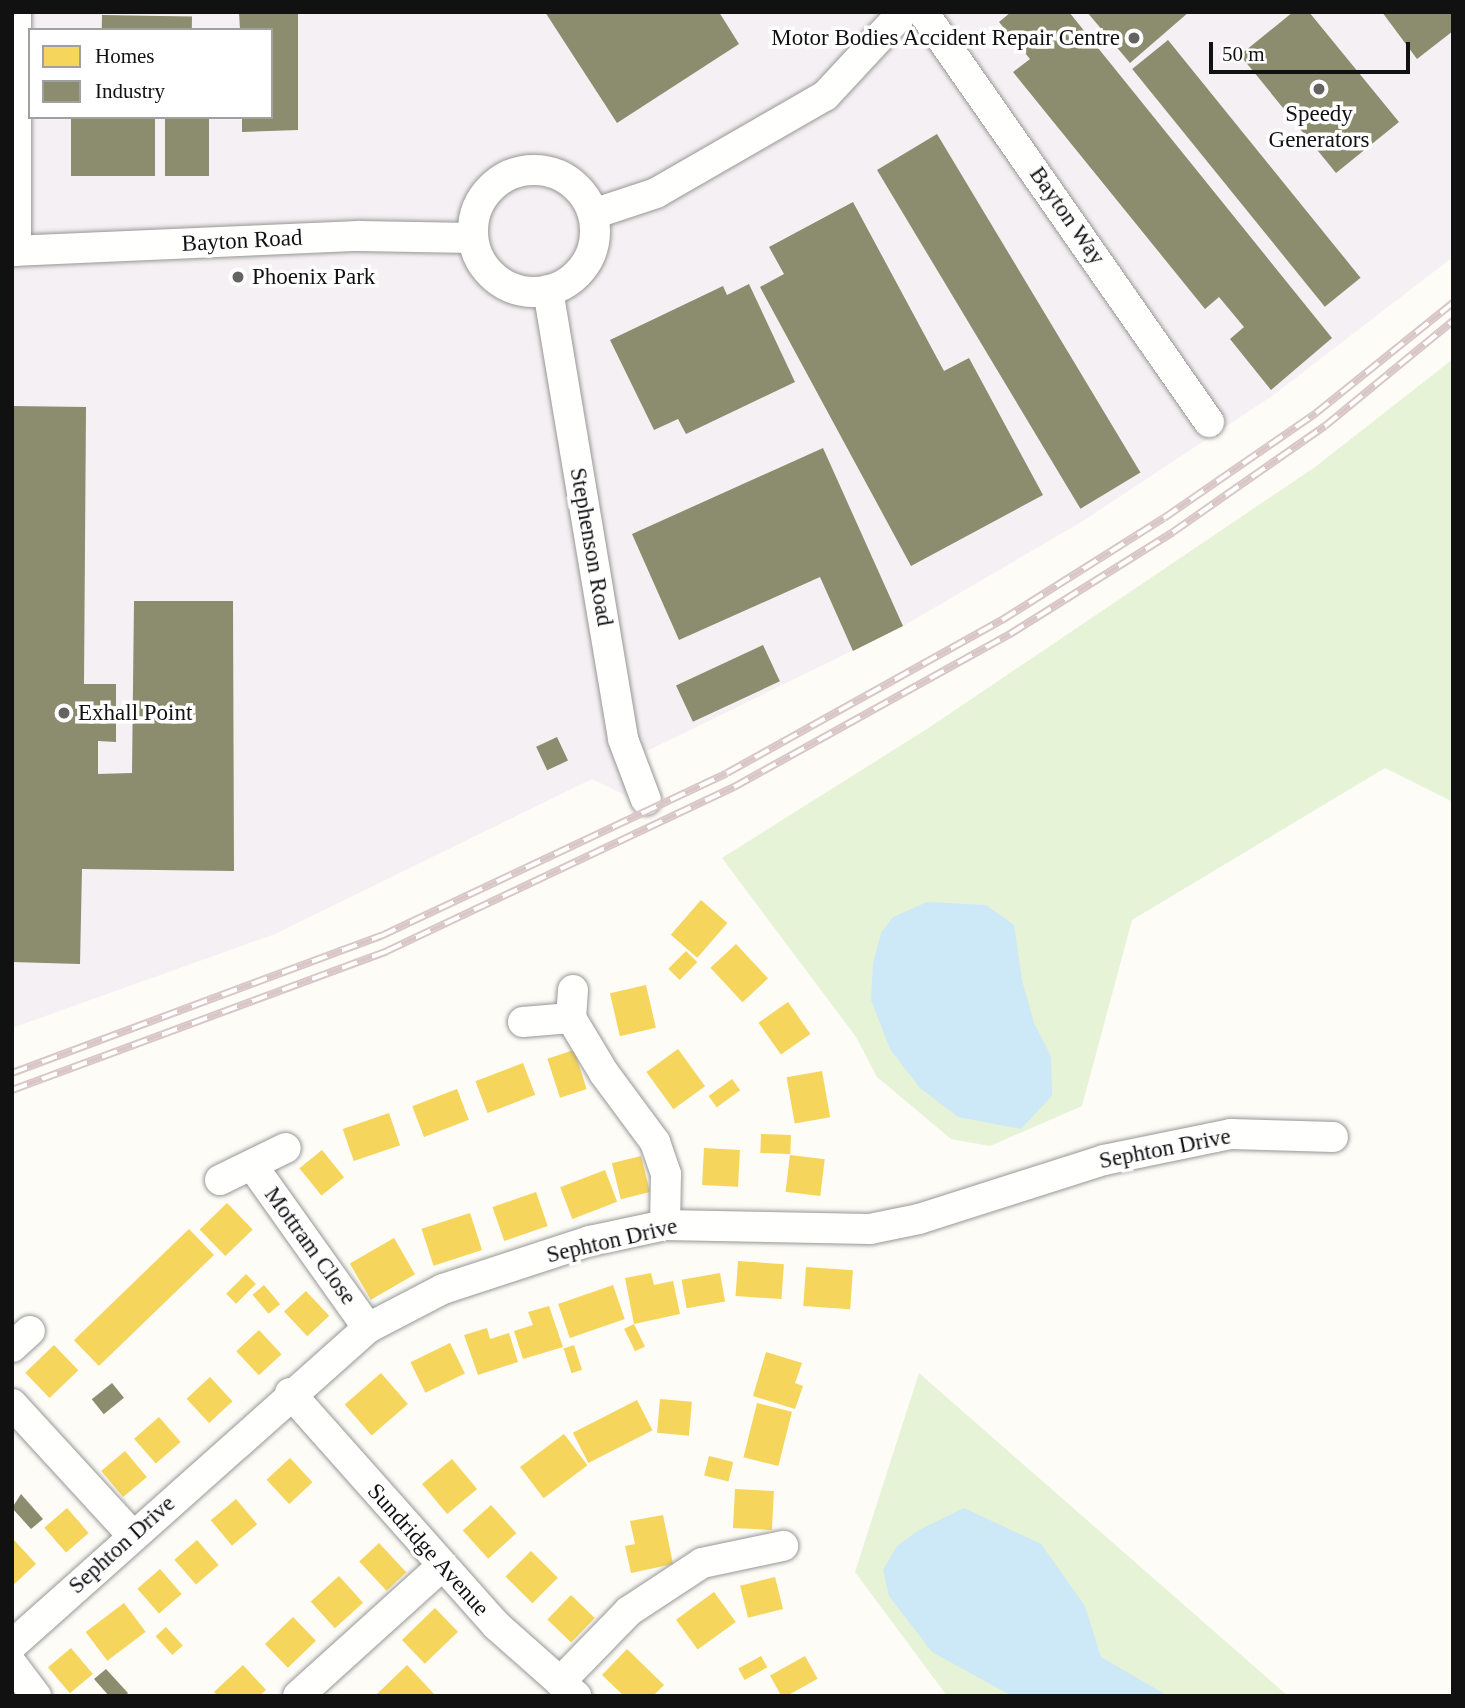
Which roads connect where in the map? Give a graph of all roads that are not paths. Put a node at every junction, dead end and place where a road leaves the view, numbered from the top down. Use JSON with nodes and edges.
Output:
{"nodes":[{"id":1,"x":16,"y":12,"type":"edge"},
{"id":2,"x":903,"y":12,"type":"edge"},
{"id":3,"x":923,"y":12,"type":"edge"},
{"id":4,"x":593,"y":214,"type":"junction"},
{"id":5,"x":473,"y":238,"type":"junction"},
{"id":6,"x":14,"y":251,"type":"edge"},
{"id":7,"x":548,"y":290,"type":"junction"},
{"id":8,"x":1209,"y":422,"type":"dead end"},
{"id":9,"x":646,"y":800,"type":"dead end"},
{"id":10,"x":523,"y":1022,"type":"dead end"},
{"id":11,"x":1334,"y":1137,"type":"dead end"},
{"id":12,"x":286,"y":1148,"type":"dead end"},
{"id":13,"x":252,"y":1165,"type":"junction"},
{"id":14,"x":220,"y":1180,"type":"dead end"},
{"id":15,"x":665,"y":1225,"type":"junction"},
{"id":16,"x":368,"y":1328,"type":"junction"},
{"id":17,"x":290,"y":1394,"type":"junction"},
{"id":18,"x":12,"y":1404,"type":"edge"},
{"id":19,"x":132,"y":1535,"type":"junction"},
{"id":20,"x":783,"y":1546,"type":"dead end"},
{"id":21,"x":441,"y":1567,"type":"junction"},
{"id":22,"x":12,"y":1645,"type":"edge"},
{"id":23,"x":12,"y":1664,"type":"edge"},
{"id":24,"x":568,"y":1689,"type":"edge"},
{"id":25,"x":36,"y":1696,"type":"edge"},
{"id":26,"x":298,"y":1696,"type":"edge"}],
"edges":[{"from":1,"to":6,"type":"street"},
{"from":2,"to":4,"type":"street"},
{"from":3,"to":8,"type":"street","name":"Bayton Way"},
{"from":4,"to":5,"type":"street"},
{"from":4,"to":7,"type":"street"},
{"from":5,"to":6,"type":"street","name":"Bayton Road"},
{"from":5,"to":7,"type":"street"},
{"from":7,"to":9,"type":"street","name":"Stephenson Road"},
{"from":10,"to":15,"type":"street"},
{"from":11,"to":15,"type":"street","name":"Sephton Drive"},
{"from":12,"to":13,"type":"street","name":"Mottram Close"},
{"from":13,"to":14,"type":"street","name":"Mottram Close"},
{"from":13,"to":16,"type":"street","name":"Mottram Close"},
{"from":15,"to":16,"type":"street","name":"Sephton Drive"},
{"from":16,"to":17,"type":"street","name":"Sephton Drive"},
{"from":17,"to":19,"type":"street","name":"Sephton Drive"},
{"from":17,"to":21,"type":"street","name":"Sundridge Avenue"},
{"from":18,"to":19,"type":"street"},
{"from":19,"to":22,"type":"street","name":"Sephton Drive"},
{"from":20,"to":24,"type":"street"},
{"from":21,"to":24,"type":"street","name":"Sundridge Avenue"},
{"from":21,"to":26,"type":"street"},
{"from":23,"to":25,"type":"street"}]}
